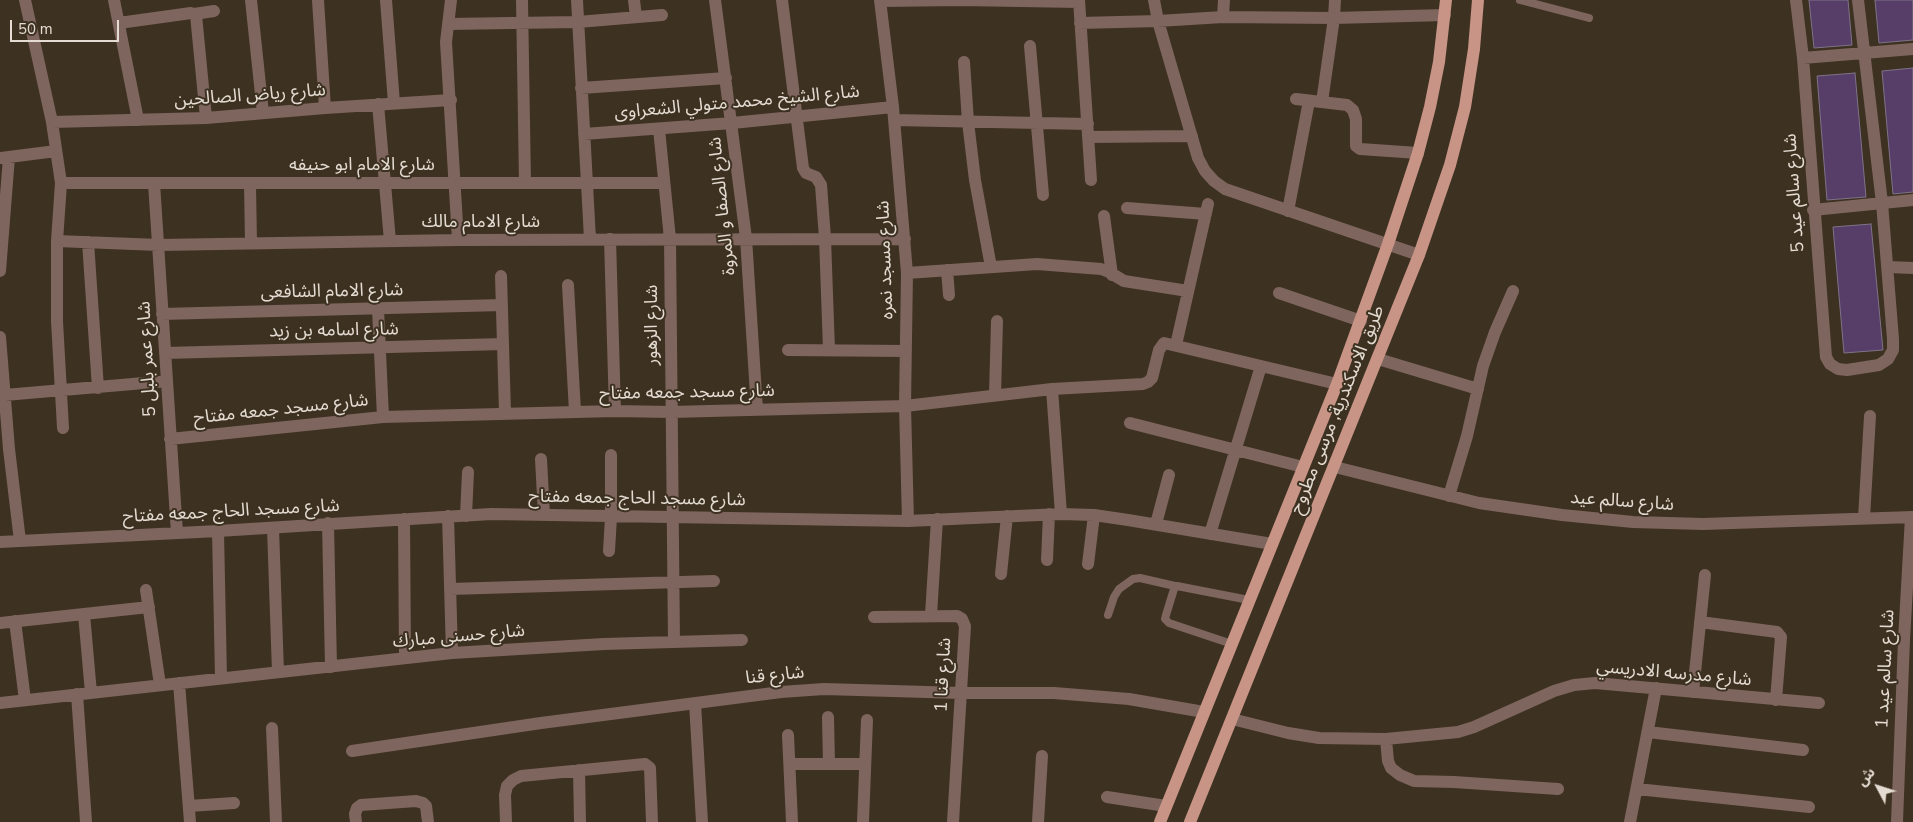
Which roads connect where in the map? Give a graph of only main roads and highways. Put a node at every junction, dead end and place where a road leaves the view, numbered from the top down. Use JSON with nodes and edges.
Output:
{"nodes":[{"id":1,"x":1446,"y":0,"type":"edge"},
{"id":2,"x":1478,"y":0,"type":"edge"},
{"id":3,"x":1160,"y":822,"type":"edge"},
{"id":4,"x":1190,"y":822,"type":"edge"}],
"edges":[{"from":1,"to":3,"type":"main road","name":"طريق الاسكندرية, مرسى مطروح"},
{"from":2,"to":4,"type":"main road","name":"طريق الاسكندرية, مرسى مطروح"}]}
